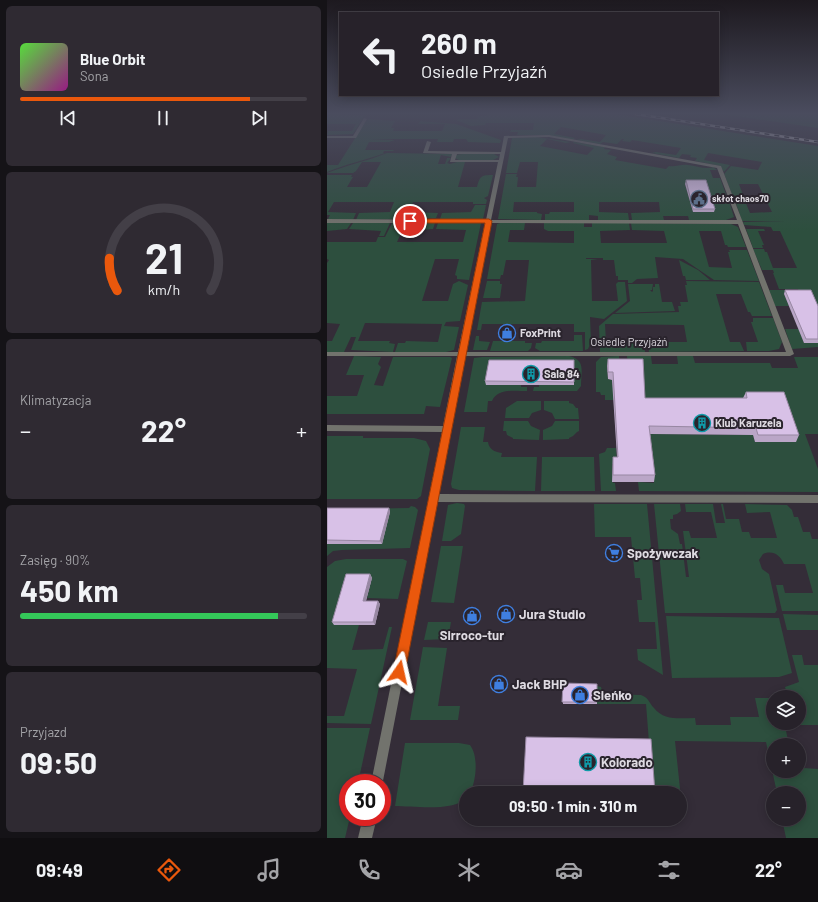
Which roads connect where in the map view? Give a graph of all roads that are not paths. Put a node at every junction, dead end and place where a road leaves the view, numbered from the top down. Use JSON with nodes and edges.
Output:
{"nodes":[{"id":1,"x":455,"y":153,"type":"edge"},
{"id":2,"x":502,"y":153,"type":"edge"},
{"id":3,"x":643,"y":153,"type":"edge"},
{"id":4,"x":501,"y":161,"type":"junction"},
{"id":5,"x":327,"y":221,"type":"edge"},
{"id":6,"x":489,"y":221,"type":"junction"},
{"id":7,"x":739,"y":222,"type":"junction"},
{"id":8,"x":327,"y":354,"type":"edge"},
{"id":9,"x":462,"y":354,"type":"junction"},
{"id":10,"x":327,"y":428,"type":"edge"},
{"id":11,"x":446,"y":429,"type":"junction"},
{"id":12,"x":434,"y":498,"type":"junction"},
{"id":13,"x":818,"y":499,"type":"edge"},
{"id":14,"x":379,"y":774,"type":"edge"},
{"id":15,"x":368,"y":826,"type":"edge"},
{"id":16,"x":365,"y":838,"type":"edge"}],
"edges":[{"from":1,"to":4,"type":"street"},
{"from":2,"to":4,"type":"street"},
{"from":3,"to":7,"type":"street","name":"Osiedle Przyjaźń"},
{"from":4,"to":6,"type":"street"},
{"from":5,"to":6,"type":"street"},
{"from":6,"to":7,"type":"street"},
{"from":6,"to":9,"type":"street"},
{"from":7,"to":9,"type":"street","name":"Osiedle Przyjaźń"},
{"from":8,"to":9,"type":"street","name":"Osiedle Przyjaźń"},
{"from":9,"to":11,"type":"street"},
{"from":10,"to":11,"type":"street"},
{"from":11,"to":12,"type":"street"},
{"from":12,"to":13,"type":"street"},
{"from":12,"to":14,"type":"street"},
{"from":15,"to":16,"type":"street"}]}
